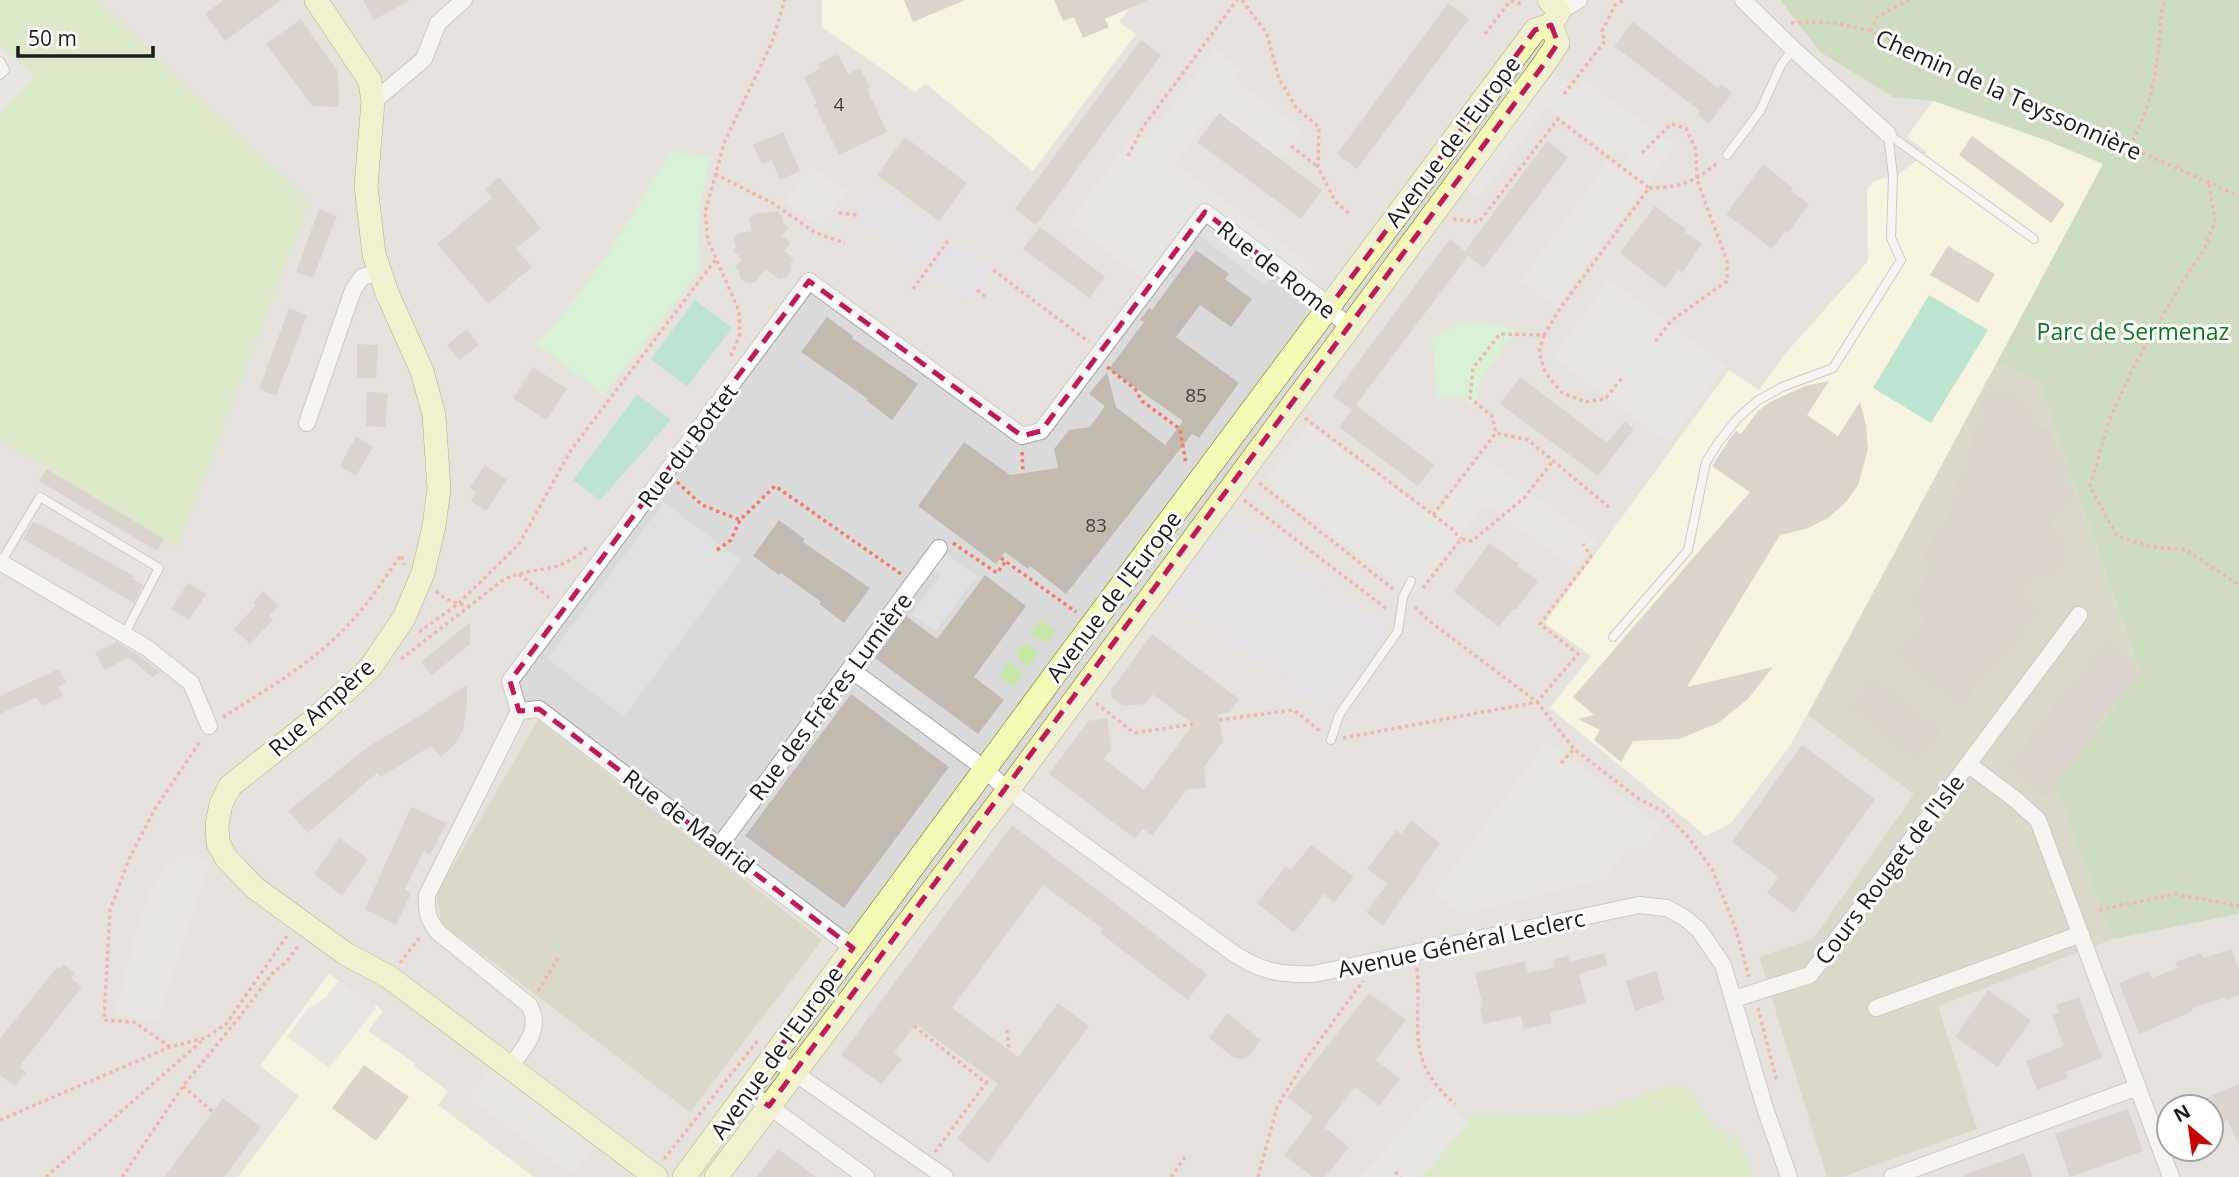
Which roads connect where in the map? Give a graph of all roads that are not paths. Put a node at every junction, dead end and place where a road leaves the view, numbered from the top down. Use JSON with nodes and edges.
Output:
{"nodes":[{"id":1,"x":316,"y":0,"type":"edge"},
{"id":2,"x":464,"y":0,"type":"edge"},
{"id":3,"x":1579,"y":0,"type":"edge"},
{"id":4,"x":1743,"y":0,"type":"edge"},
{"id":5,"x":1553,"y":12,"type":"edge"},
{"id":6,"x":1793,"y":49,"type":"junction"},
{"id":7,"x":0,"y":61,"type":"edge"},
{"id":8,"x":0,"y":75,"type":"edge"},
{"id":9,"x":373,"y":102,"type":"junction"},
{"id":10,"x":1888,"y":134,"type":"junction"},
{"id":11,"x":1727,"y":155,"type":"road end"},
{"id":12,"x":2034,"y":239,"type":"dead end"},
{"id":13,"x":380,"y":272,"type":"junction"},
{"id":14,"x":1328,"y":309,"type":"junction"},
{"id":15,"x":1349,"y":326,"type":"junction"},
{"id":16,"x":307,"y":423,"type":"dead end"},
{"id":17,"x":1022,"y":436,"type":"joint"},
{"id":18,"x":943,"y":543,"type":"road end"},
{"id":19,"x":1,"y":562,"type":"edge"},
{"id":20,"x":1411,"y":581,"type":"dead end"},
{"id":21,"x":2079,"y":615,"type":"dead end"},
{"id":22,"x":124,"y":635,"type":"junction"},
{"id":23,"x":1613,"y":638,"type":"dead end"},
{"id":24,"x":850,"y":669,"type":"junction"},
{"id":25,"x":519,"y":711,"type":"junction"},
{"id":26,"x":209,"y":726,"type":"road end"},
{"id":27,"x":1331,"y":740,"type":"road end"},
{"id":28,"x":1968,"y":764,"type":"junction"},
{"id":29,"x":984,"y":770,"type":"junction"},
{"id":30,"x":1007,"y":790,"type":"junction"},
{"id":31,"x":720,"y":845,"type":"junction"},
{"id":32,"x":2081,"y":934,"type":"junction"},
{"id":33,"x":853,"y":948,"type":"junction"},
{"id":34,"x":1734,"y":999,"type":"junction"},
{"id":35,"x":1876,"y":1008,"type":"dead end"},
{"id":36,"x":773,"y":1058,"type":"junction"},
{"id":37,"x":509,"y":1068,"type":"junction"},
{"id":38,"x":795,"y":1073,"type":"junction"},
{"id":39,"x":2138,"y":1087,"type":"junction"},
{"id":40,"x":748,"y":1091,"type":"junction"},
{"id":41,"x":769,"y":1106,"type":"junction"},
{"id":42,"x":656,"y":1177,"type":"edge"},
{"id":43,"x":684,"y":1177,"type":"edge"},
{"id":44,"x":716,"y":1177,"type":"edge"},
{"id":45,"x":866,"y":1177,"type":"edge"},
{"id":46,"x":945,"y":1177,"type":"edge"},
{"id":47,"x":1788,"y":1177,"type":"edge"},
{"id":48,"x":1892,"y":1177,"type":"edge"},
{"id":49,"x":2171,"y":1177,"type":"edge"}],
"edges":[{"from":1,"to":9,"type":"street","name":"Rue Ampère"},
{"from":2,"to":9,"type":"street"},
{"from":3,"to":5,"type":"street","name":"Avenue de l'Europe"},
{"from":4,"to":6,"type":"street"},
{"from":5,"to":14,"type":"street","name":"Avenue de l'Europe"},
{"from":5,"to":15,"type":"street","name":"Avenue de l'Europe"},
{"from":6,"to":10,"type":"street"},
{"from":6,"to":11,"type":"lane"},
{"from":7,"to":8,"type":"lane"},
{"from":9,"to":13,"type":"street","name":"Rue Ampère"},
{"from":10,"to":12,"type":"lane"},
{"from":10,"to":23,"type":"lane"},
{"from":13,"to":16,"type":"street"},
{"from":13,"to":37,"type":"street","name":"Rue Ampère"},
{"from":14,"to":15,"type":"street","name":"Rue de Rome"},
{"from":14,"to":17,"type":"street","name":"Rue de Rome"},
{"from":14,"to":29,"type":"street","name":"Avenue de l'Europe"},
{"from":15,"to":30,"type":"street","name":"Avenue de l'Europe"},
{"from":17,"to":25,"type":"street","name":"Rue du Bottet"},
{"from":18,"to":24,"type":"street","name":"Rue des Frères Lumière"},
{"from":19,"to":22,"type":"street"},
{"from":19,"to":22,"type":"lane"},
{"from":20,"to":27,"type":"lane"},
{"from":21,"to":28,"type":"street"},
{"from":22,"to":26,"type":"street"},
{"from":24,"to":29,"type":"street","name":"Avenue Général Leclerc"},
{"from":24,"to":31,"type":"street","name":"Rue des Frères Lumière"},
{"from":25,"to":31,"type":"street","name":"Rue de Madrid"},
{"from":25,"to":37,"type":"street"},
{"from":28,"to":32,"type":"street","name":"Cours Rouget de l'Isle"},
{"from":28,"to":34,"type":"street","name":"Cours Rouget de l'Isle"},
{"from":29,"to":30,"type":"street","name":"Avenue Général Leclerc"},
{"from":29,"to":33,"type":"street","name":"Avenue de l'Europe"},
{"from":30,"to":34,"type":"street","name":"Avenue Général Leclerc"},
{"from":30,"to":38,"type":"street","name":"Avenue de l'Europe"},
{"from":31,"to":33,"type":"street","name":"Rue de Madrid"},
{"from":32,"to":35,"type":"street"},
{"from":32,"to":39,"type":"street","name":"Cours Rouget de l'Isle"},
{"from":33,"to":36,"type":"street","name":"Avenue de l'Europe"},
{"from":34,"to":47,"type":"street","name":"Avenue Général Leclerc"},
{"from":36,"to":38,"type":"street"},
{"from":36,"to":40,"type":"street","name":"Avenue de l'Europe"},
{"from":37,"to":42,"type":"street","name":"Rue Ampère"},
{"from":38,"to":41,"type":"street","name":"Avenue de l'Europe"},
{"from":38,"to":46,"type":"street"},
{"from":39,"to":48,"type":"street"},
{"from":39,"to":49,"type":"street","name":"Cours Rouget de l'Isle"},
{"from":40,"to":41,"type":"street"},
{"from":40,"to":43,"type":"street","name":"Avenue de l'Europe"},
{"from":41,"to":44,"type":"street","name":"Avenue de l'Europe"},
{"from":41,"to":45,"type":"street"}]}
